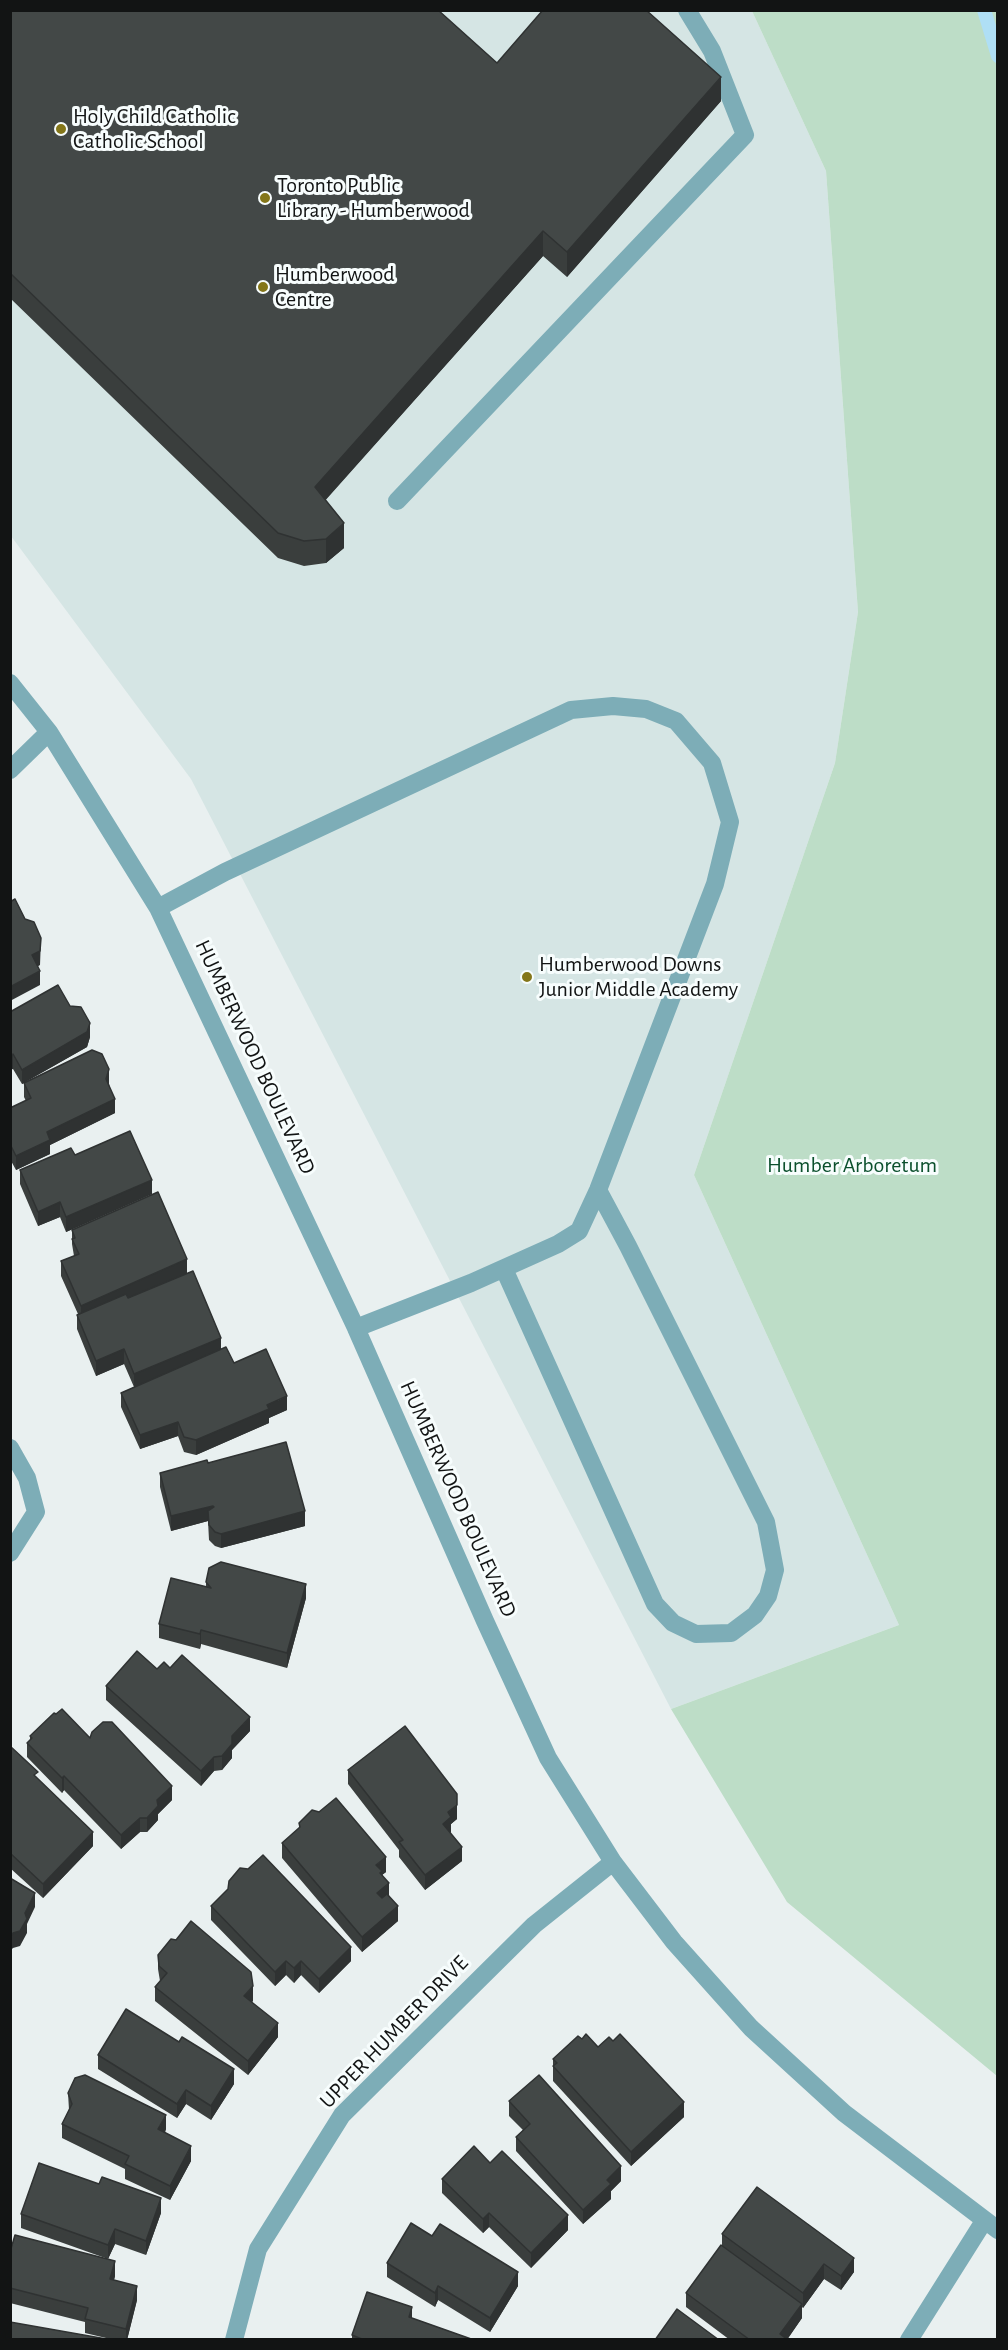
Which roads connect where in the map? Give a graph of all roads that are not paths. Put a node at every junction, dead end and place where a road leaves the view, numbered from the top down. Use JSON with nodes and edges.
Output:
{"nodes":[{"id":1,"x":687,"y":10,"type":"edge"},
{"id":2,"x":397,"y":501,"type":"dead end"},
{"id":3,"x":10,"y":683,"type":"edge"},
{"id":4,"x":49,"y":732,"type":"junction"},
{"id":5,"x":10,"y":770,"type":"edge"},
{"id":6,"x":158,"y":908,"type":"junction"},
{"id":7,"x":598,"y":1190,"type":"junction"},
{"id":8,"x":504,"y":1269,"type":"junction"},
{"id":9,"x":356,"y":1328,"type":"junction"},
{"id":10,"x":10,"y":1448,"type":"edge"},
{"id":11,"x":10,"y":1553,"type":"edge"},
{"id":12,"x":613,"y":1862,"type":"junction"},
{"id":13,"x":991,"y":2225,"type":"edge"},
{"id":14,"x":234,"y":2340,"type":"edge"},
{"id":15,"x":909,"y":2340,"type":"edge"}],
"edges":[{"from":1,"to":2,"type":"street"},
{"from":3,"to":4,"type":"street","name":"HUMBERWOOD BOULEVARD"},
{"from":4,"to":5,"type":"street"},
{"from":4,"to":6,"type":"street","name":"HUMBERWOOD BOULEVARD"},
{"from":6,"to":7,"type":"street"},
{"from":6,"to":9,"type":"street","name":"HUMBERWOOD BOULEVARD"},
{"from":7,"to":8,"type":"street"},
{"from":7,"to":8,"type":"street"},
{"from":8,"to":9,"type":"street"},
{"from":9,"to":12,"type":"street","name":"HUMBERWOOD BOULEVARD"},
{"from":10,"to":11,"type":"street"},
{"from":12,"to":13,"type":"street","name":"HUMBERWOOD BOULEVARD"},
{"from":12,"to":14,"type":"street","name":"UPPER HUMBER DRIVE"},
{"from":13,"to":15,"type":"street"}]}
